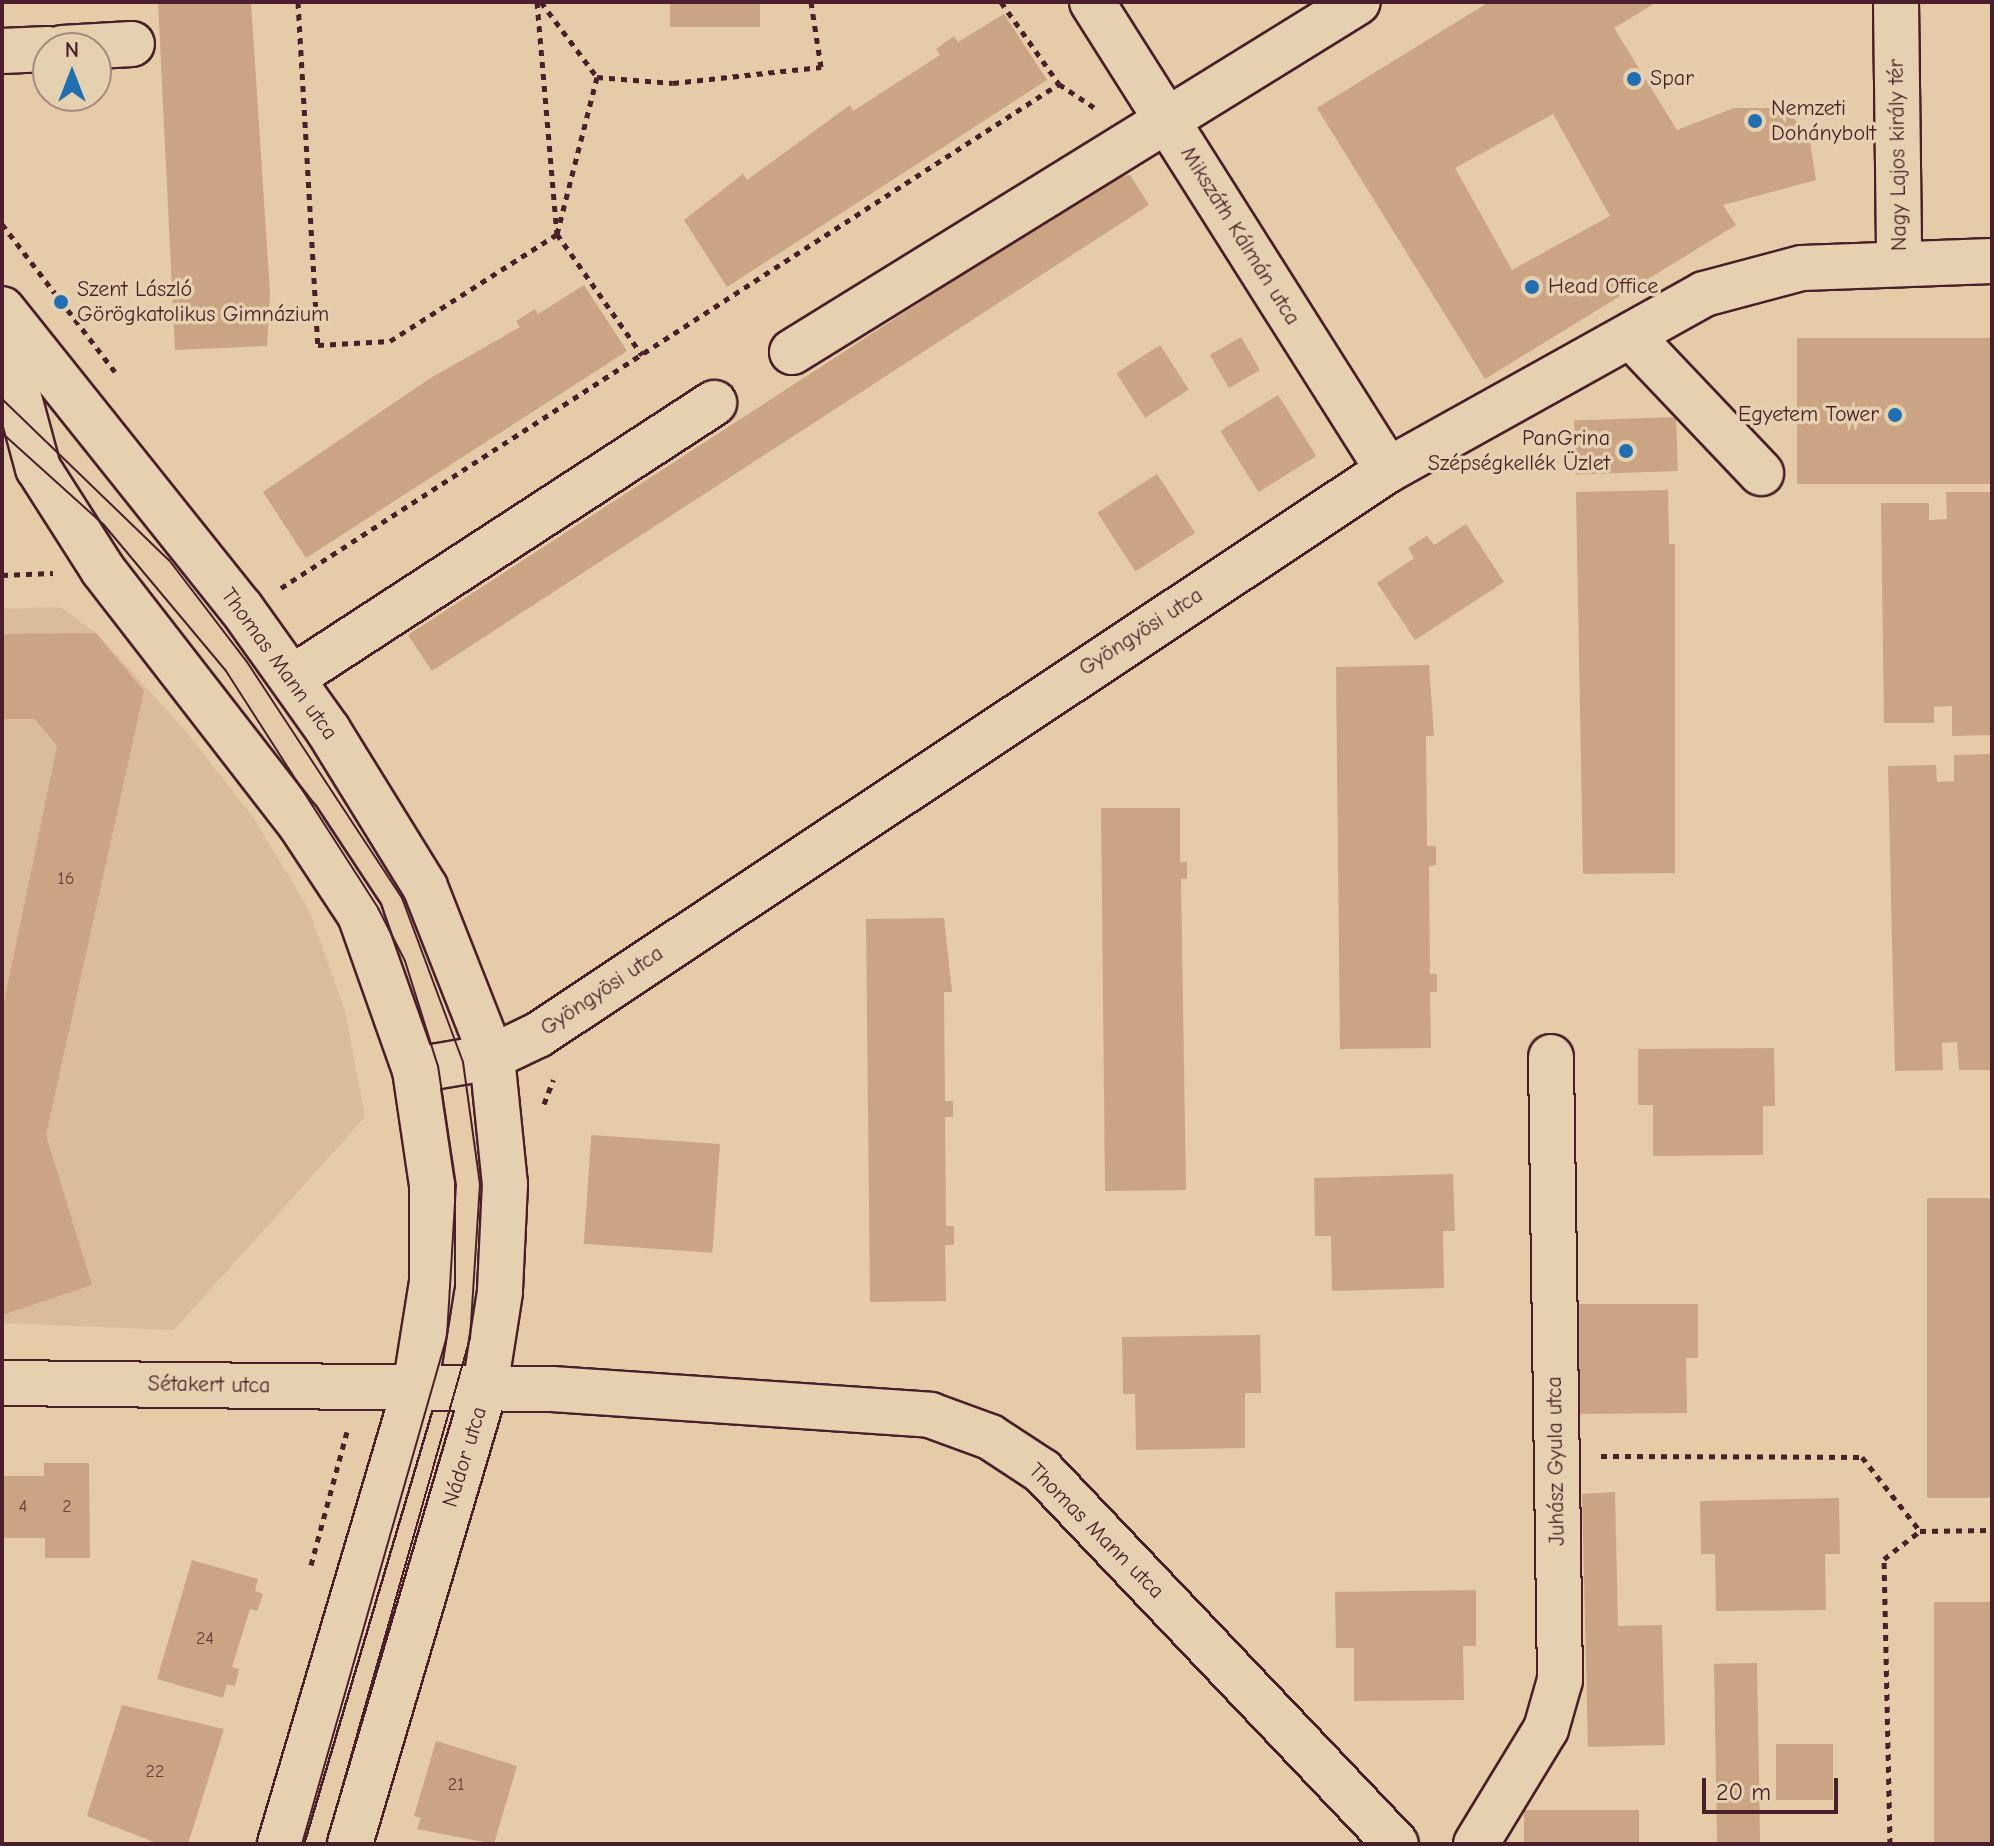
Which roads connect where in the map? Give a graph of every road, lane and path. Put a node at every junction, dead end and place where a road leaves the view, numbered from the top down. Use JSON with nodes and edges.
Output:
{"nodes":[{"id":1,"x":298,"y":2,"type":"edge"},
{"id":2,"x":539,"y":2,"type":"edge"},
{"id":3,"x":811,"y":2,"type":"edge"},
{"id":4,"x":1001,"y":2,"type":"edge"},
{"id":5,"x":1092,"y":2,"type":"edge"},
{"id":6,"x":1358,"y":2,"type":"edge"},
{"id":7,"x":1896,"y":2,"type":"edge"},
{"id":8,"x":132,"y":44,"type":"dead end"},
{"id":9,"x":112,"y":45,"type":"edge"},
{"id":10,"x":32,"y":50,"type":"edge"},
{"id":11,"x":2,"y":51,"type":"edge"},
{"id":12,"x":597,"y":77,"type":"junction"},
{"id":13,"x":1059,"y":84,"type":"junction"},
{"id":14,"x":1151,"y":126,"type":"junction"},
{"id":15,"x":557,"y":234,"type":"junction"},
{"id":16,"x":1992,"y":261,"type":"edge"},
{"id":17,"x":1899,"y":264,"type":"junction"},
{"id":18,"x":2,"y":309,"type":"edge"},
{"id":19,"x":2,"y":334,"type":"edge"},
{"id":20,"x":1631,"y":336,"type":"junction"},
{"id":21,"x":792,"y":352,"type":"dead end"},
{"id":22,"x":642,"y":355,"type":"junction"},
{"id":23,"x":714,"y":403,"type":"dead end"},
{"id":24,"x":1388,"y":470,"type":"junction"},
{"id":25,"x":1761,"y":473,"type":"dead end"},
{"id":26,"x":270,"y":595,"type":"dead end"},
{"id":27,"x":292,"y":678,"type":"junction"},
{"id":28,"x":492,"y":1057,"type":"junction"},
{"id":29,"x":1551,"y":1057,"type":"dead end"},
{"id":30,"x":415,"y":1070,"type":"junction"},
{"id":31,"x":2,"y":1383,"type":"edge"},
{"id":32,"x":415,"y":1388,"type":"junction"},
{"id":33,"x":485,"y":1388,"type":"junction"},
{"id":34,"x":1556,"y":1456,"type":"junction"},
{"id":35,"x":1992,"y":1530,"type":"edge"},
{"id":36,"x":1920,"y":1531,"type":"junction"},
{"id":37,"x":280,"y":1844,"type":"edge"},
{"id":38,"x":350,"y":1844,"type":"edge"},
{"id":39,"x":1396,"y":1844,"type":"edge"},
{"id":40,"x":1476,"y":1844,"type":"edge"},
{"id":41,"x":1890,"y":1844,"type":"edge"}],
"edges":[{"from":1,"to":15,"type":"path"},
{"from":2,"to":12,"type":"path"},
{"from":2,"to":15,"type":"path"},
{"from":3,"to":12,"type":"path"},
{"from":4,"to":13,"type":"path"},
{"from":5,"to":14,"type":"street","name":"Mikszáth Kálmán utca"},
{"from":6,"to":14,"type":"street"},
{"from":7,"to":17,"type":"street","name":"Nagy Lajos király tér"},
{"from":8,"to":9,"type":"street"},
{"from":10,"to":11,"type":"street"},
{"from":12,"to":15,"type":"path"},
{"from":13,"to":14,"type":"path"},
{"from":13,"to":22,"type":"path"},
{"from":14,"to":21,"type":"street"},
{"from":14,"to":24,"type":"street","name":"Mikszáth Kálmán utca"},
{"from":15,"to":22,"type":"path"},
{"from":16,"to":17,"type":"street","name":"Nagy Lajos király tér"},
{"from":17,"to":20,"type":"street","name":"Gyöngyösi utca"},
{"from":18,"to":27,"type":"street","name":"Thomas Mann utca"},
{"from":19,"to":30,"type":"street"},
{"from":20,"to":24,"type":"street","name":"Gyöngyösi utca"},
{"from":20,"to":25,"type":"street"},
{"from":22,"to":26,"type":"path"},
{"from":23,"to":27,"type":"street"},
{"from":24,"to":28,"type":"street","name":"Gyöngyösi utca"},
{"from":27,"to":28,"type":"street","name":"Thomas Mann utca"},
{"from":28,"to":30,"type":"street","name":"Gyöngyösi utca"},
{"from":28,"to":33,"type":"street","name":"Nádor utca"},
{"from":29,"to":34,"type":"street","name":"Juhász Gyula utca"},
{"from":30,"to":32,"type":"street"},
{"from":31,"to":32,"type":"street","name":"Sétakert utca"},
{"from":32,"to":33,"type":"street","name":"Thomas Mann utca"},
{"from":32,"to":37,"type":"street"},
{"from":33,"to":38,"type":"street","name":"Nádor utca"},
{"from":33,"to":39,"type":"street","name":"Thomas Mann utca"},
{"from":34,"to":36,"type":"path"},
{"from":34,"to":40,"type":"street","name":"Juhász Gyula utca"},
{"from":35,"to":36,"type":"path"},
{"from":36,"to":41,"type":"path"}]}
